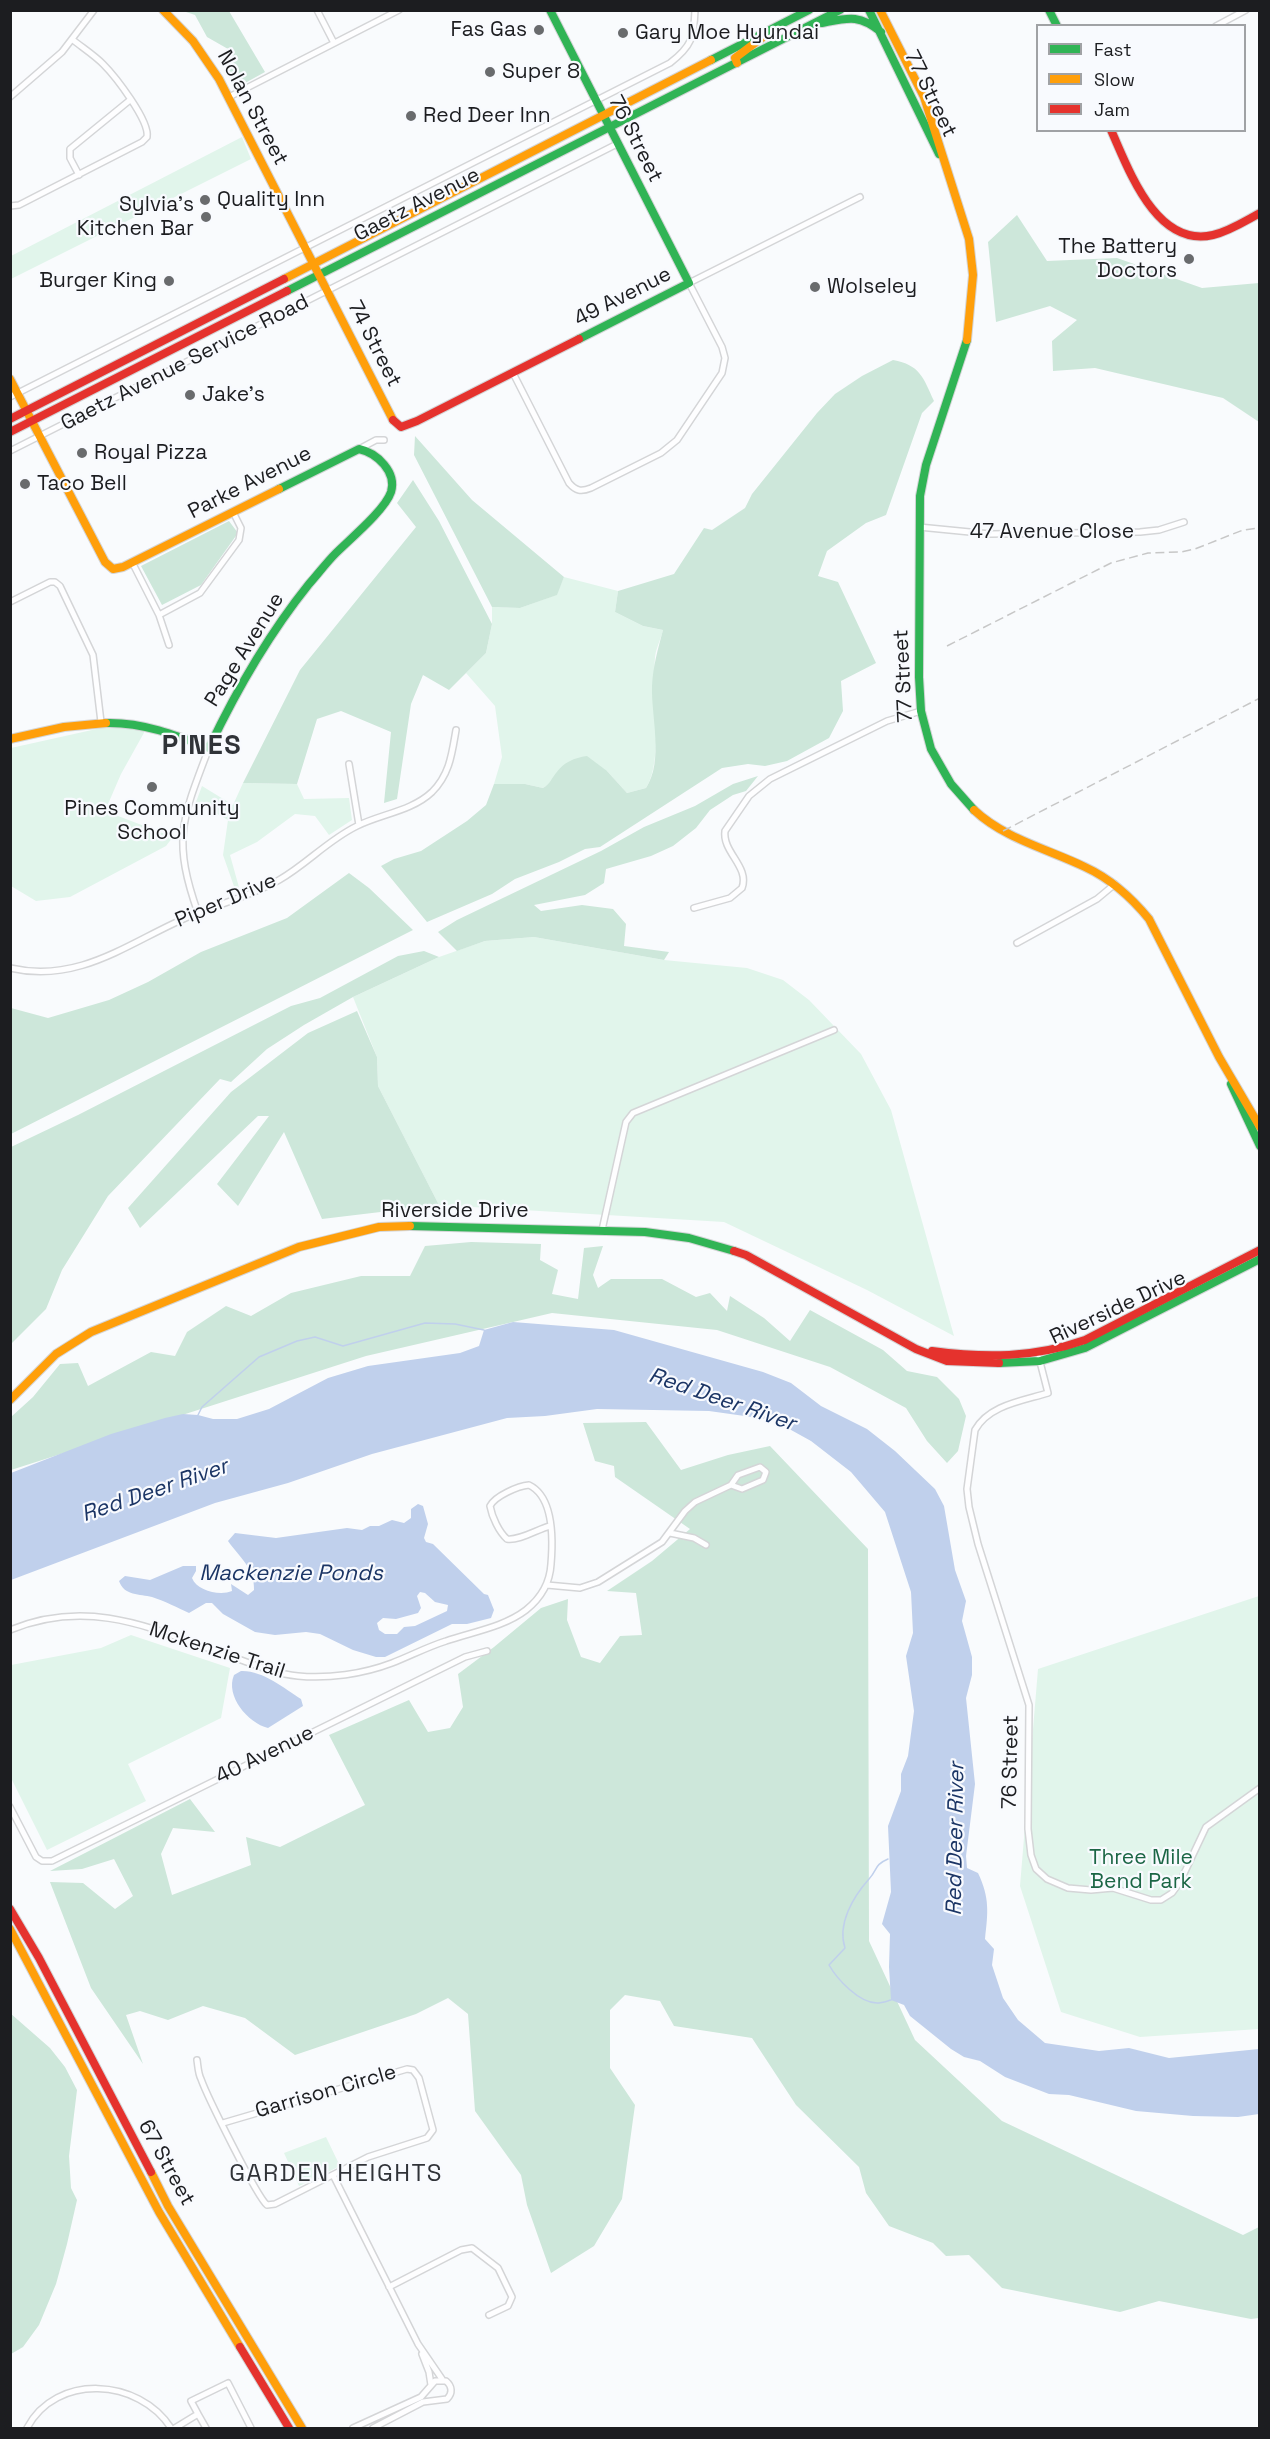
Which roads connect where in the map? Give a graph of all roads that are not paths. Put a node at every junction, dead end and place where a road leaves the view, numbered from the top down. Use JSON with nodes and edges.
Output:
{"nodes":[{"id":1,"x":94,"y":10,"type":"edge"},
{"id":2,"x":163,"y":10,"type":"edge"},
{"id":3,"x":317,"y":10,"type":"edge"},
{"id":4,"x":399,"y":10,"type":"edge"},
{"id":5,"x":550,"y":10,"type":"edge"},
{"id":6,"x":695,"y":10,"type":"edge"},
{"id":7,"x":840,"y":10,"type":"edge"},
{"id":8,"x":869,"y":10,"type":"edge"},
{"id":9,"x":880,"y":10,"type":"edge"},
{"id":10,"x":1049,"y":10,"type":"edge"},
{"id":11,"x":1246,"y":10,"type":"edge"},
{"id":12,"x":807,"y":11,"type":"edge"},
{"id":13,"x":1056,"y":24,"type":"edge"},
{"id":14,"x":1220,"y":24,"type":"edge"},
{"id":15,"x":808,"y":26,"type":"junction"},
{"id":16,"x":772,"y":29,"type":"junction"},
{"id":17,"x":881,"y":32,"type":"junction"},
{"id":18,"x":73,"y":40,"type":"junction"},
{"id":19,"x":334,"y":43,"type":"junction"},
{"id":20,"x":736,"y":63,"type":"junction"},
{"id":21,"x":10,"y":97,"type":"edge"},
{"id":22,"x":229,"y":97,"type":"junction"},
{"id":23,"x":130,"y":100,"type":"junction"},
{"id":24,"x":595,"y":100,"type":"junction"},
{"id":25,"x":603,"y":117,"type":"junction"},
{"id":26,"x":609,"y":129,"type":"junction"},
{"id":27,"x":1112,"y":132,"type":"edge"},
{"id":28,"x":617,"y":144,"type":"junction"},
{"id":29,"x":78,"y":174,"type":"junction"},
{"id":30,"x":957,"y":193,"type":"junction"},
{"id":31,"x":860,"y":197,"type":"dead end"},
{"id":32,"x":10,"y":206,"type":"edge"},
{"id":33,"x":1260,"y":213,"type":"edge"},
{"id":34,"x":305,"y":247,"type":"junction"},
{"id":35,"x":314,"y":264,"type":"junction"},
{"id":36,"x":319,"y":276,"type":"junction"},
{"id":37,"x":689,"y":283,"type":"junction"},
{"id":38,"x":327,"y":292,"type":"junction"},
{"id":39,"x":513,"y":373,"type":"junction"},
{"id":40,"x":10,"y":379,"type":"edge"},
{"id":41,"x":14,"y":395,"type":"edge"},
{"id":42,"x":27,"y":411,"type":"junction"},
{"id":43,"x":10,"y":419,"type":"edge"},
{"id":44,"x":32,"y":421,"type":"junction"},
{"id":45,"x":401,"y":427,"type":"joint"},
{"id":46,"x":10,"y":432,"type":"edge"},
{"id":47,"x":40,"y":437,"type":"junction"},
{"id":48,"x":384,"y":440,"type":"dead end"},
{"id":49,"x":359,"y":449,"type":"junction"},
{"id":50,"x":10,"y":451,"type":"edge"},
{"id":51,"x":233,"y":512,"type":"junction"},
{"id":52,"x":1184,"y":522,"type":"dead end"},
{"id":53,"x":918,"y":527,"type":"junction"},
{"id":54,"x":132,"y":562,"type":"junction"},
{"id":55,"x":10,"y":602,"type":"edge"},
{"id":56,"x":159,"y":615,"type":"junction"},
{"id":57,"x":168,"y":645,"type":"dead end"},
{"id":58,"x":921,"y":711,"type":"junction"},
{"id":59,"x":101,"y":722,"type":"junction"},
{"id":60,"x":456,"y":730,"type":"dead end"},
{"id":61,"x":10,"y":739,"type":"edge"},
{"id":62,"x":209,"y":748,"type":"junction"},
{"id":63,"x":349,"y":764,"type":"dead end"},
{"id":64,"x":359,"y":825,"type":"junction"},
{"id":65,"x":1116,"y":883,"type":"junction"},
{"id":66,"x":693,"y":908,"type":"dead end"},
{"id":67,"x":198,"y":913,"type":"junction"},
{"id":68,"x":1017,"y":943,"type":"dead end"},
{"id":69,"x":10,"y":968,"type":"edge"},
{"id":70,"x":834,"y":1030,"type":"dead end"},
{"id":71,"x":1225,"y":1069,"type":"junction"},
{"id":72,"x":1260,"y":1127,"type":"edge"},
{"id":73,"x":1260,"y":1146,"type":"edge"},
{"id":74,"x":602,"y":1230,"type":"junction"},
{"id":75,"x":1260,"y":1250,"type":"edge"},
{"id":76,"x":1260,"y":1259,"type":"edge"},
{"id":77,"x":1039,"y":1357,"type":"junction"},
{"id":78,"x":10,"y":1400,"type":"edge"},
{"id":79,"x":731,"y":1485,"type":"junction"},
{"id":80,"x":550,"y":1526,"type":"junction"},
{"id":81,"x":670,"y":1533,"type":"junction"},
{"id":82,"x":706,"y":1545,"type":"dead end"},
{"id":83,"x":547,"y":1585,"type":"junction"},
{"id":84,"x":10,"y":1630,"type":"edge"},
{"id":85,"x":487,"y":1651,"type":"dead end"},
{"id":86,"x":1260,"y":1788,"type":"edge"},
{"id":87,"x":10,"y":1807,"type":"edge"},
{"id":88,"x":10,"y":1909,"type":"edge"},
{"id":89,"x":10,"y":1929,"type":"edge"},
{"id":90,"x":197,"y":2060,"type":"dead end"},
{"id":91,"x":223,"y":2123,"type":"junction"},
{"id":92,"x":333,"y":2175,"type":"junction"},
{"id":93,"x":389,"y":2287,"type":"junction"},
{"id":94,"x":489,"y":2315,"type":"dead end"},
{"id":95,"x":418,"y":2344,"type":"junction"},
{"id":96,"x":442,"y":2379,"type":"junction"},
{"id":97,"x":430,"y":2387,"type":"junction"},
{"id":98,"x":436,"y":2400,"type":"junction"},
{"id":99,"x":198,"y":2414,"type":"junction"},
{"id":100,"x":27,"y":2428,"type":"edge"},
{"id":101,"x":173,"y":2428,"type":"edge"},
{"id":102,"x":206,"y":2428,"type":"edge"},
{"id":103,"x":251,"y":2428,"type":"edge"},
{"id":104,"x":289,"y":2428,"type":"edge"},
{"id":105,"x":302,"y":2428,"type":"edge"},
{"id":106,"x":353,"y":2428,"type":"edge"},
{"id":107,"x":373,"y":2428,"type":"edge"}],
"edges":[{"from":1,"to":18,"type":"street"},
{"from":2,"to":22,"type":"main road","name":"Nolan Street"},
{"from":3,"to":19,"type":"street"},
{"from":4,"to":19,"type":"street"},
{"from":5,"to":24,"type":"main road","name":"76 Street"},
{"from":6,"to":24,"type":"street"},
{"from":7,"to":15,"type":"main road","name":"Gaetz Avenue"},
{"from":8,"to":17,"type":"main road","name":"77 Street"},
{"from":9,"to":30,"type":"main road","name":"77 Street"},
{"from":10,"to":13,"type":"main road"},
{"from":11,"to":14,"type":"street"},
{"from":12,"to":16,"type":"main road","name":"Gaetz Avenue"},
{"from":15,"to":17,"type":"main road"},
{"from":15,"to":20,"type":"main road","name":"Gaetz Avenue"},
{"from":16,"to":20,"type":"main road"},
{"from":16,"to":25,"type":"main road","name":"Gaetz Avenue"},
{"from":17,"to":30,"type":"main road","name":"77 Street"},
{"from":18,"to":21,"type":"street"},
{"from":18,"to":23,"type":"street"},
{"from":19,"to":22,"type":"street"},
{"from":20,"to":26,"type":"main road","name":"Gaetz Avenue"},
{"from":22,"to":34,"type":"main road","name":"Nolan Street"},
{"from":23,"to":29,"type":"street"},
{"from":23,"to":29,"type":"street"},
{"from":24,"to":25,"type":"main road","name":"76 Street"},
{"from":24,"to":34,"type":"street"},
{"from":25,"to":26,"type":"main road","name":"76 Street"},
{"from":25,"to":35,"type":"main road","name":"Gaetz Avenue"},
{"from":26,"to":28,"type":"main road","name":"76 Street"},
{"from":26,"to":36,"type":"main road","name":"Gaetz Avenue"},
{"from":27,"to":33,"type":"main road"},
{"from":28,"to":37,"type":"main road","name":"76 Street"},
{"from":28,"to":38,"type":"street","name":"Gaetz Avenue Service Road"},
{"from":29,"to":32,"type":"street"},
{"from":30,"to":53,"type":"main road","name":"77 Street"},
{"from":31,"to":37,"type":"street","name":"49 Avenue"},
{"from":34,"to":35,"type":"main road","name":"Nolan Street"},
{"from":34,"to":41,"type":"street"},
{"from":35,"to":36,"type":"main road","name":"74 Street"},
{"from":35,"to":42,"type":"main road","name":"Gaetz Avenue"},
{"from":36,"to":38,"type":"main road","name":"74 Street"},
{"from":36,"to":44,"type":"main road","name":"Gaetz Avenue"},
{"from":37,"to":39,"type":"main road","name":"49 Avenue"},
{"from":37,"to":39,"type":"street"},
{"from":38,"to":45,"type":"main road","name":"74 Street"},
{"from":38,"to":47,"type":"street","name":"Gaetz Avenue Service Road"},
{"from":39,"to":45,"type":"main road","name":"49 Avenue"},
{"from":40,"to":41,"type":"main road"},
{"from":41,"to":42,"type":"main road"},
{"from":42,"to":43,"type":"main road","name":"Gaetz Avenue"},
{"from":42,"to":44,"type":"main road"},
{"from":44,"to":46,"type":"main road","name":"Gaetz Avenue"},
{"from":44,"to":47,"type":"main road"},
{"from":47,"to":50,"type":"street","name":"Gaetz Avenue Service Road"},
{"from":47,"to":54,"type":"main road"},
{"from":48,"to":49,"type":"street","name":"Parke Avenue"},
{"from":49,"to":51,"type":"main road","name":"Parke Avenue"},
{"from":49,"to":62,"type":"main road","name":"Page Avenue"},
{"from":51,"to":54,"type":"main road","name":"Parke Avenue"},
{"from":51,"to":56,"type":"street"},
{"from":52,"to":53,"type":"street","name":"47 Avenue Close"},
{"from":53,"to":58,"type":"main road","name":"77 Street"},
{"from":54,"to":56,"type":"street"},
{"from":55,"to":59,"type":"street"},
{"from":56,"to":57,"type":"street"},
{"from":58,"to":65,"type":"main road","name":"77 Street"},
{"from":58,"to":66,"type":"street"},
{"from":59,"to":61,"type":"main road"},
{"from":59,"to":62,"type":"main road"},
{"from":60,"to":64,"type":"street","name":"Piper Drive"},
{"from":62,"to":67,"type":"street","name":"Page Avenue"},
{"from":63,"to":64,"type":"street"},
{"from":64,"to":67,"type":"street","name":"Piper Drive"},
{"from":65,"to":68,"type":"street"},
{"from":65,"to":71,"type":"main road","name":"77 Street"},
{"from":67,"to":69,"type":"street","name":"Piper Drive"},
{"from":70,"to":74,"type":"street"},
{"from":71,"to":72,"type":"main road","name":"77 Street"},
{"from":71,"to":73,"type":"main road","name":"77 Street"},
{"from":74,"to":77,"type":"main road","name":"Riverside Drive"},
{"from":74,"to":78,"type":"main road","name":"Riverside Drive"},
{"from":75,"to":77,"type":"main road","name":"Riverside Drive"},
{"from":76,"to":77,"type":"main road","name":"Riverside Drive"},
{"from":77,"to":86,"type":"street","name":"76 Street"},
{"from":79,"to":79,"type":"street"},
{"from":79,"to":81,"type":"street"},
{"from":80,"to":80,"type":"street"},
{"from":80,"to":83,"type":"street"},
{"from":81,"to":82,"type":"street"},
{"from":81,"to":83,"type":"street"},
{"from":83,"to":84,"type":"street","name":"Mckenzie Trail"},
{"from":85,"to":87,"type":"street","name":"40 Avenue"},
{"from":88,"to":105,"type":"main road","name":"67 Street"},
{"from":89,"to":104,"type":"main road","name":"67 Street"},
{"from":90,"to":91,"type":"street"},
{"from":91,"to":92,"type":"street","name":"Garrison Circle"},
{"from":91,"to":92,"type":"street","name":"Garrison Circle"},
{"from":92,"to":93,"type":"street"},
{"from":93,"to":94,"type":"street"},
{"from":93,"to":95,"type":"street"},
{"from":95,"to":96,"type":"street"},
{"from":95,"to":97,"type":"street"},
{"from":96,"to":97,"type":"street"},
{"from":96,"to":98,"type":"street"},
{"from":97,"to":98,"type":"street"},
{"from":97,"to":106,"type":"street"},
{"from":98,"to":107,"type":"street"},
{"from":99,"to":101,"type":"street"},
{"from":99,"to":102,"type":"street"},
{"from":99,"to":103,"type":"street"},
{"from":100,"to":101,"type":"street"}]}
